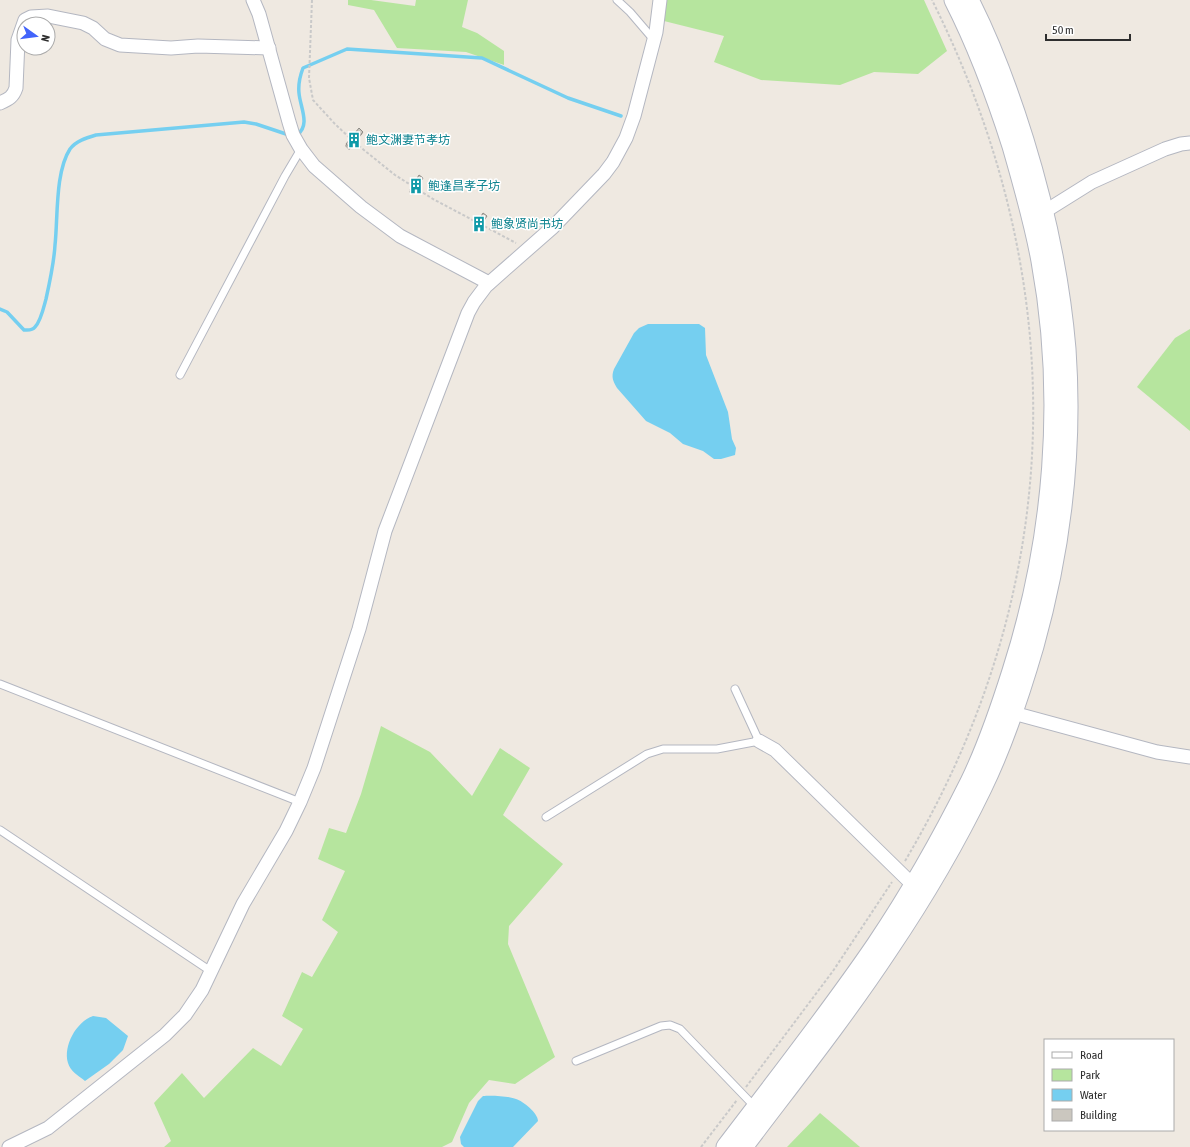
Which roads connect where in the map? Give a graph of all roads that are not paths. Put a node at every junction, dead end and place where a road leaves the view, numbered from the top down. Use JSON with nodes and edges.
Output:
{"nodes":[{"id":1,"x":253,"y":0,"type":"edge"},
{"id":2,"x":617,"y":0,"type":"edge"},
{"id":3,"x":660,"y":0,"type":"edge"},
{"id":4,"x":954,"y":0,"type":"edge"},
{"id":5,"x":970,"y":0,"type":"edge"},
{"id":6,"x":654,"y":40,"type":"junction"},
{"id":7,"x":269,"y":48,"type":"junction"},
{"id":8,"x":0,"y":103,"type":"edge"},
{"id":9,"x":1190,"y":143,"type":"edge"},
{"id":10,"x":301,"y":149,"type":"junction"},
{"id":11,"x":1044,"y":212,"type":"junction"},
{"id":12,"x":489,"y":282,"type":"junction"},
{"id":13,"x":180,"y":375,"type":"dead end"},
{"id":14,"x":0,"y":684,"type":"edge"},
{"id":15,"x":735,"y":689,"type":"dead end"},
{"id":16,"x":1013,"y":713,"type":"junction"},
{"id":17,"x":759,"y":741,"type":"junction"},
{"id":18,"x":1190,"y":757,"type":"edge"},
{"id":19,"x":300,"y":802,"type":"junction"},
{"id":20,"x":546,"y":817,"type":"dead end"},
{"id":21,"x":0,"y":830,"type":"edge"},
{"id":22,"x":913,"y":885,"type":"junction"},
{"id":23,"x":212,"y":972,"type":"junction"},
{"id":24,"x":576,"y":1061,"type":"dead end"},
{"id":25,"x":756,"y":1108,"type":"junction"},
{"id":26,"x":9,"y":1147,"type":"edge"},
{"id":27,"x":726,"y":1147,"type":"edge"},
{"id":28,"x":743,"y":1147,"type":"edge"}],
"edges":[{"from":1,"to":7,"type":"street"},
{"from":2,"to":6,"type":"lane"},
{"from":3,"to":6,"type":"street"},
{"from":4,"to":22,"type":"main road"},
{"from":5,"to":11,"type":"main road"},
{"from":6,"to":12,"type":"street"},
{"from":7,"to":8,"type":"street"},
{"from":7,"to":10,"type":"street"},
{"from":9,"to":11,"type":"street"},
{"from":10,"to":12,"type":"street"},
{"from":10,"to":13,"type":"lane"},
{"from":11,"to":16,"type":"main road"},
{"from":12,"to":19,"type":"street"},
{"from":14,"to":19,"type":"lane"},
{"from":15,"to":17,"type":"lane"},
{"from":16,"to":18,"type":"street"},
{"from":16,"to":28,"type":"main road"},
{"from":17,"to":20,"type":"lane"},
{"from":17,"to":22,"type":"street"},
{"from":19,"to":23,"type":"street"},
{"from":21,"to":23,"type":"lane"},
{"from":22,"to":25,"type":"main road"},
{"from":23,"to":26,"type":"street"},
{"from":24,"to":25,"type":"lane"},
{"from":25,"to":27,"type":"main road"}]}
